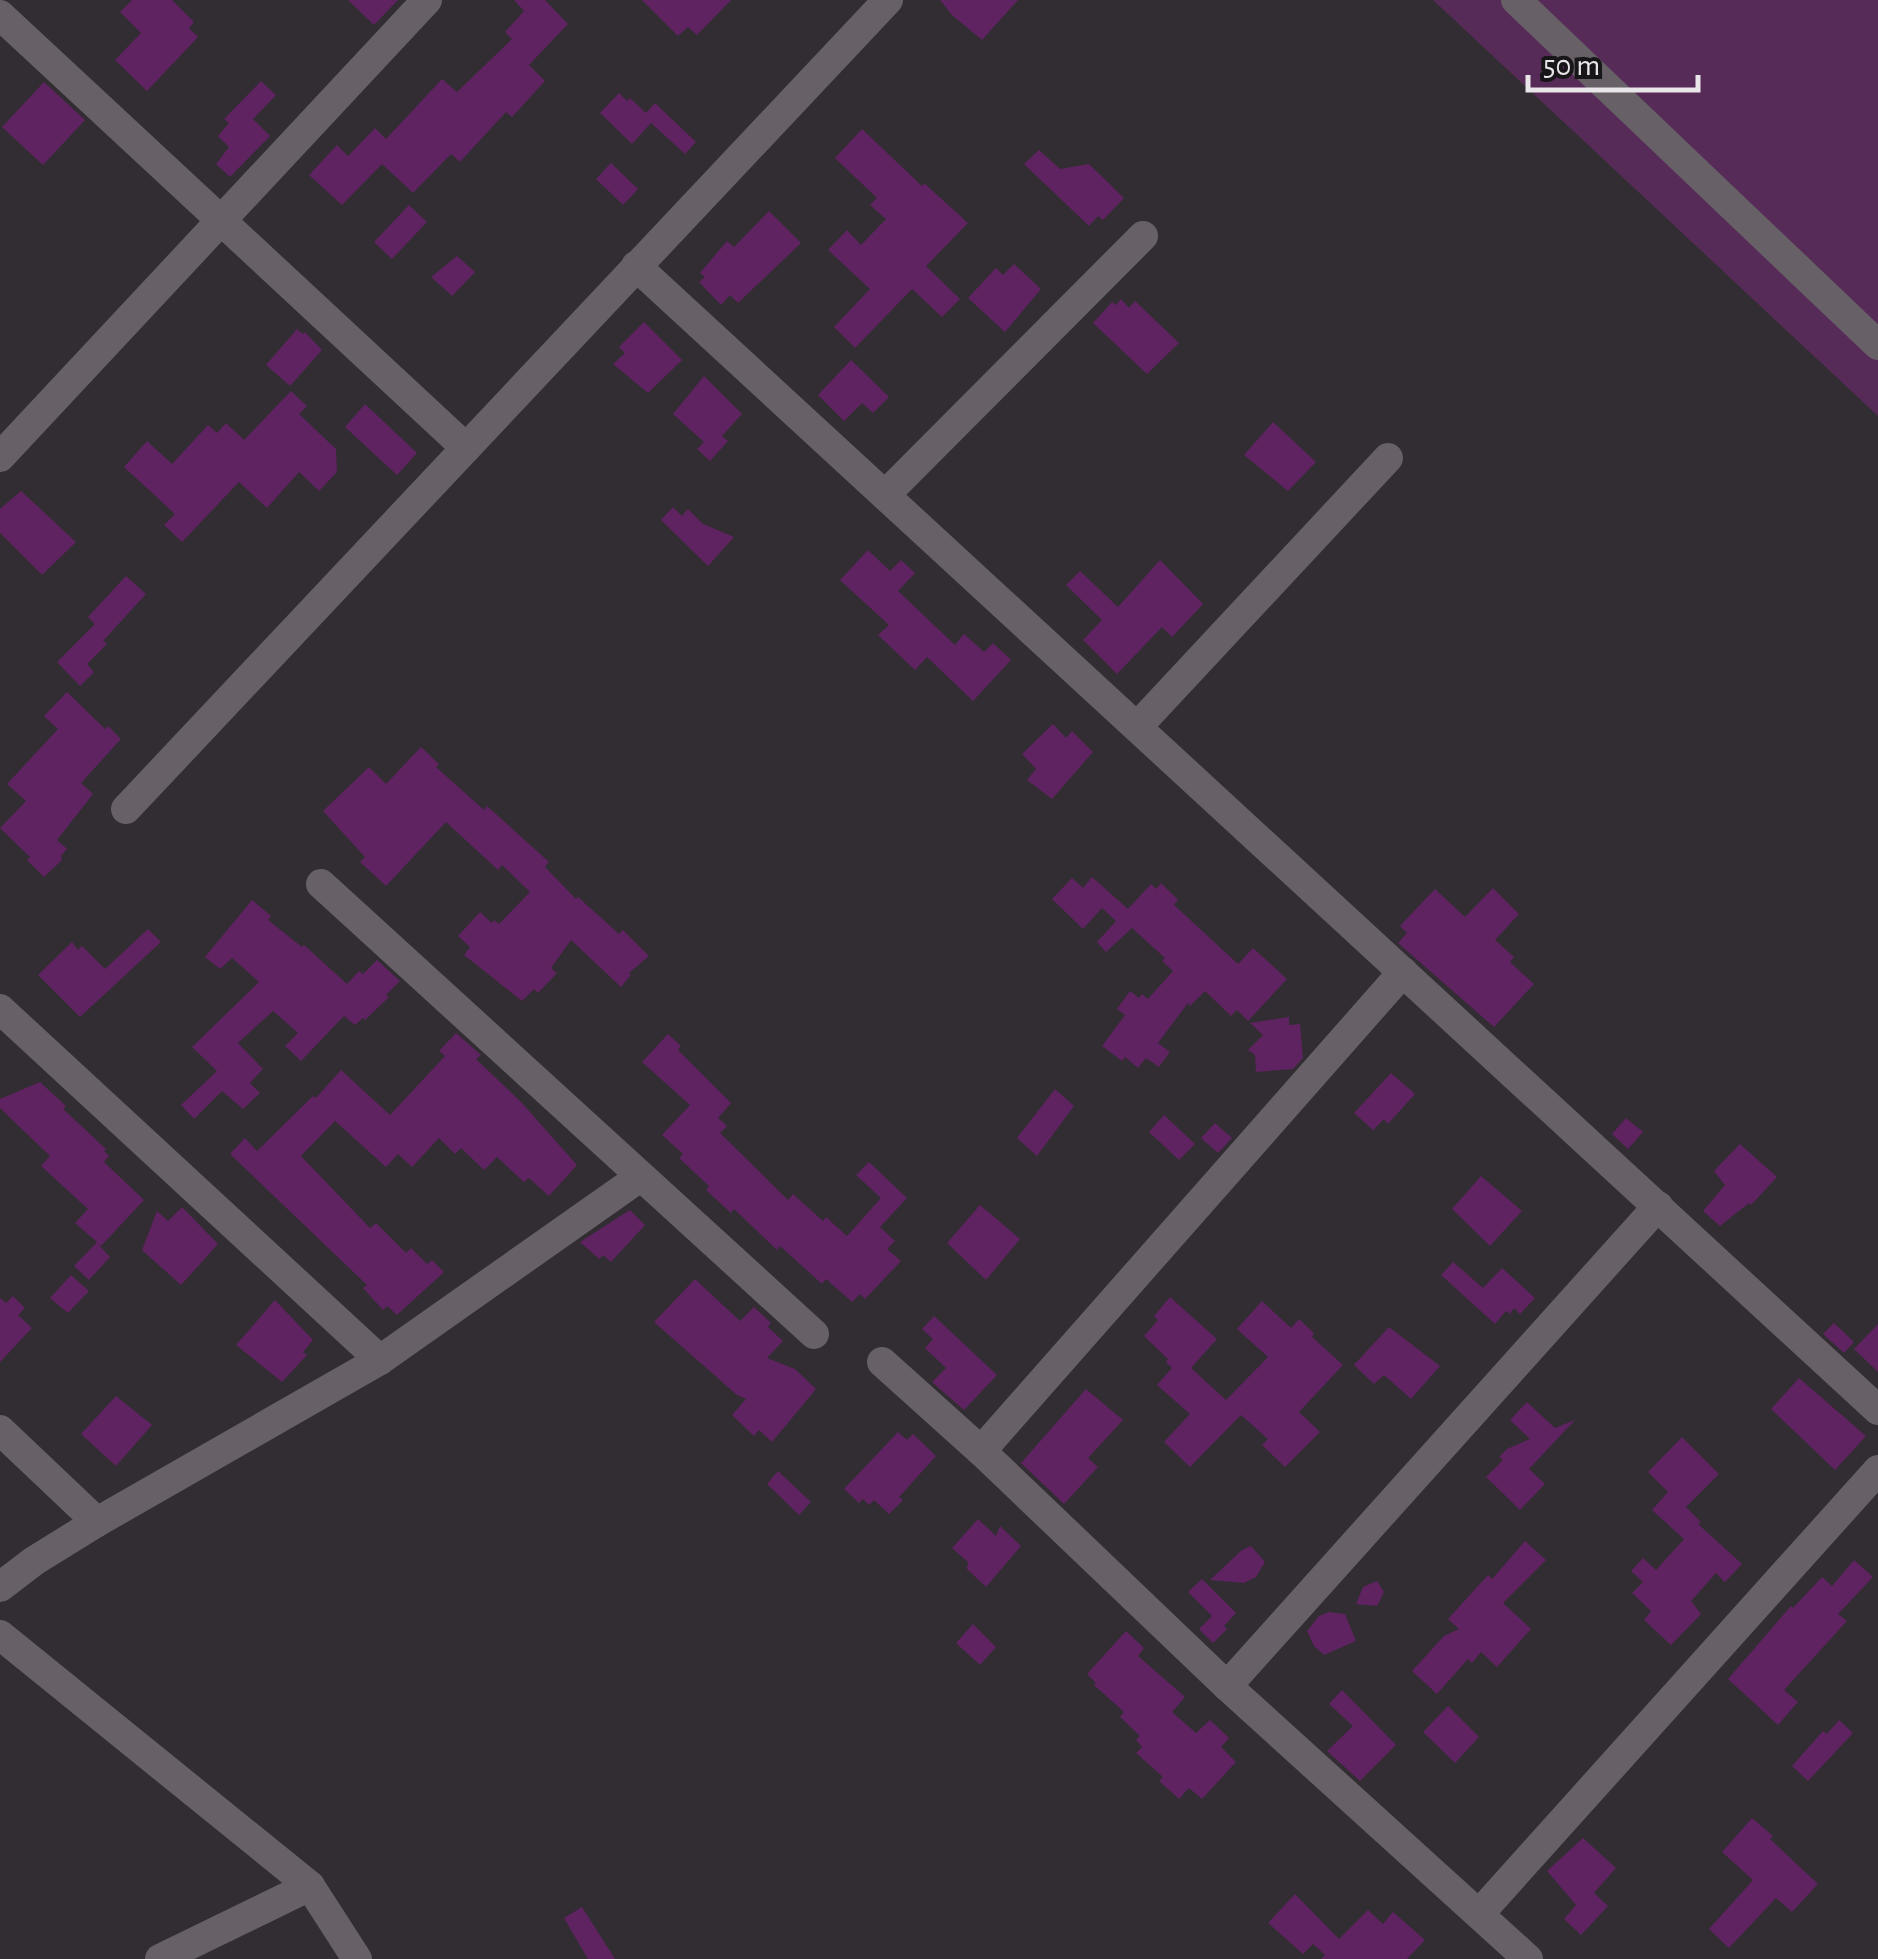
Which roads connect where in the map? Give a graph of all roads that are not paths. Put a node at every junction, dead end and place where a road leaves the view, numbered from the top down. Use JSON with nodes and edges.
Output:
{"nodes":[{"id":1,"x":427,"y":0,"type":"edge"},
{"id":2,"x":888,"y":0,"type":"edge"},
{"id":3,"x":1516,"y":0,"type":"edge"},
{"id":4,"x":0,"y":15,"type":"edge"},
{"id":5,"x":221,"y":220,"type":"junction"},
{"id":6,"x":1143,"y":236,"type":"dead end"},
{"id":7,"x":636,"y":266,"type":"junction"},
{"id":8,"x":1878,"y":345,"type":"edge"},
{"id":9,"x":466,"y":448,"type":"junction"},
{"id":10,"x":0,"y":458,"type":"edge"},
{"id":11,"x":1388,"y":458,"type":"dead end"},
{"id":12,"x":885,"y":495,"type":"junction"},
{"id":13,"x":1137,"y":727,"type":"junction"},
{"id":14,"x":126,"y":809,"type":"dead end"},
{"id":15,"x":321,"y":884,"type":"dead end"},
{"id":16,"x":1403,"y":972,"type":"junction"},
{"id":17,"x":0,"y":1009,"type":"edge"},
{"id":18,"x":640,"y":1177,"type":"junction"},
{"id":19,"x":1658,"y":1206,"type":"junction"},
{"id":20,"x":814,"y":1334,"type":"dead end"},
{"id":21,"x":380,"y":1360,"type":"junction"},
{"id":22,"x":882,"y":1362,"type":"dead end"},
{"id":23,"x":1878,"y":1410,"type":"edge"},
{"id":24,"x":0,"y":1430,"type":"edge"},
{"id":25,"x":981,"y":1451,"type":"junction"},
{"id":26,"x":1878,"y":1470,"type":"edge"},
{"id":27,"x":97,"y":1522,"type":"junction"},
{"id":28,"x":0,"y":1587,"type":"edge"},
{"id":29,"x":0,"y":1635,"type":"edge"},
{"id":30,"x":1227,"y":1686,"type":"junction"},
{"id":31,"x":310,"y":1886,"type":"junction"},
{"id":32,"x":1479,"y":1914,"type":"junction"},
{"id":33,"x":160,"y":1959,"type":"edge"},
{"id":34,"x":356,"y":1959,"type":"edge"},
{"id":35,"x":1528,"y":1959,"type":"edge"}],
"edges":[{"from":1,"to":5,"type":"street"},
{"from":2,"to":7,"type":"street"},
{"from":3,"to":8,"type":"street"},
{"from":4,"to":5,"type":"street"},
{"from":5,"to":9,"type":"street"},
{"from":5,"to":10,"type":"street"},
{"from":6,"to":12,"type":"street"},
{"from":7,"to":9,"type":"street"},
{"from":7,"to":12,"type":"street"},
{"from":9,"to":14,"type":"street"},
{"from":11,"to":13,"type":"street"},
{"from":12,"to":13,"type":"street"},
{"from":13,"to":16,"type":"street"},
{"from":15,"to":18,"type":"street"},
{"from":16,"to":19,"type":"street"},
{"from":16,"to":25,"type":"street"},
{"from":17,"to":21,"type":"street"},
{"from":18,"to":20,"type":"street"},
{"from":18,"to":21,"type":"street"},
{"from":19,"to":23,"type":"street"},
{"from":19,"to":30,"type":"street"},
{"from":21,"to":27,"type":"street"},
{"from":22,"to":25,"type":"street"},
{"from":24,"to":27,"type":"street"},
{"from":25,"to":30,"type":"street"},
{"from":26,"to":32,"type":"street"},
{"from":27,"to":28,"type":"street"},
{"from":29,"to":31,"type":"street"},
{"from":30,"to":32,"type":"street"},
{"from":31,"to":33,"type":"street"},
{"from":31,"to":34,"type":"street"},
{"from":32,"to":35,"type":"street"}]}
